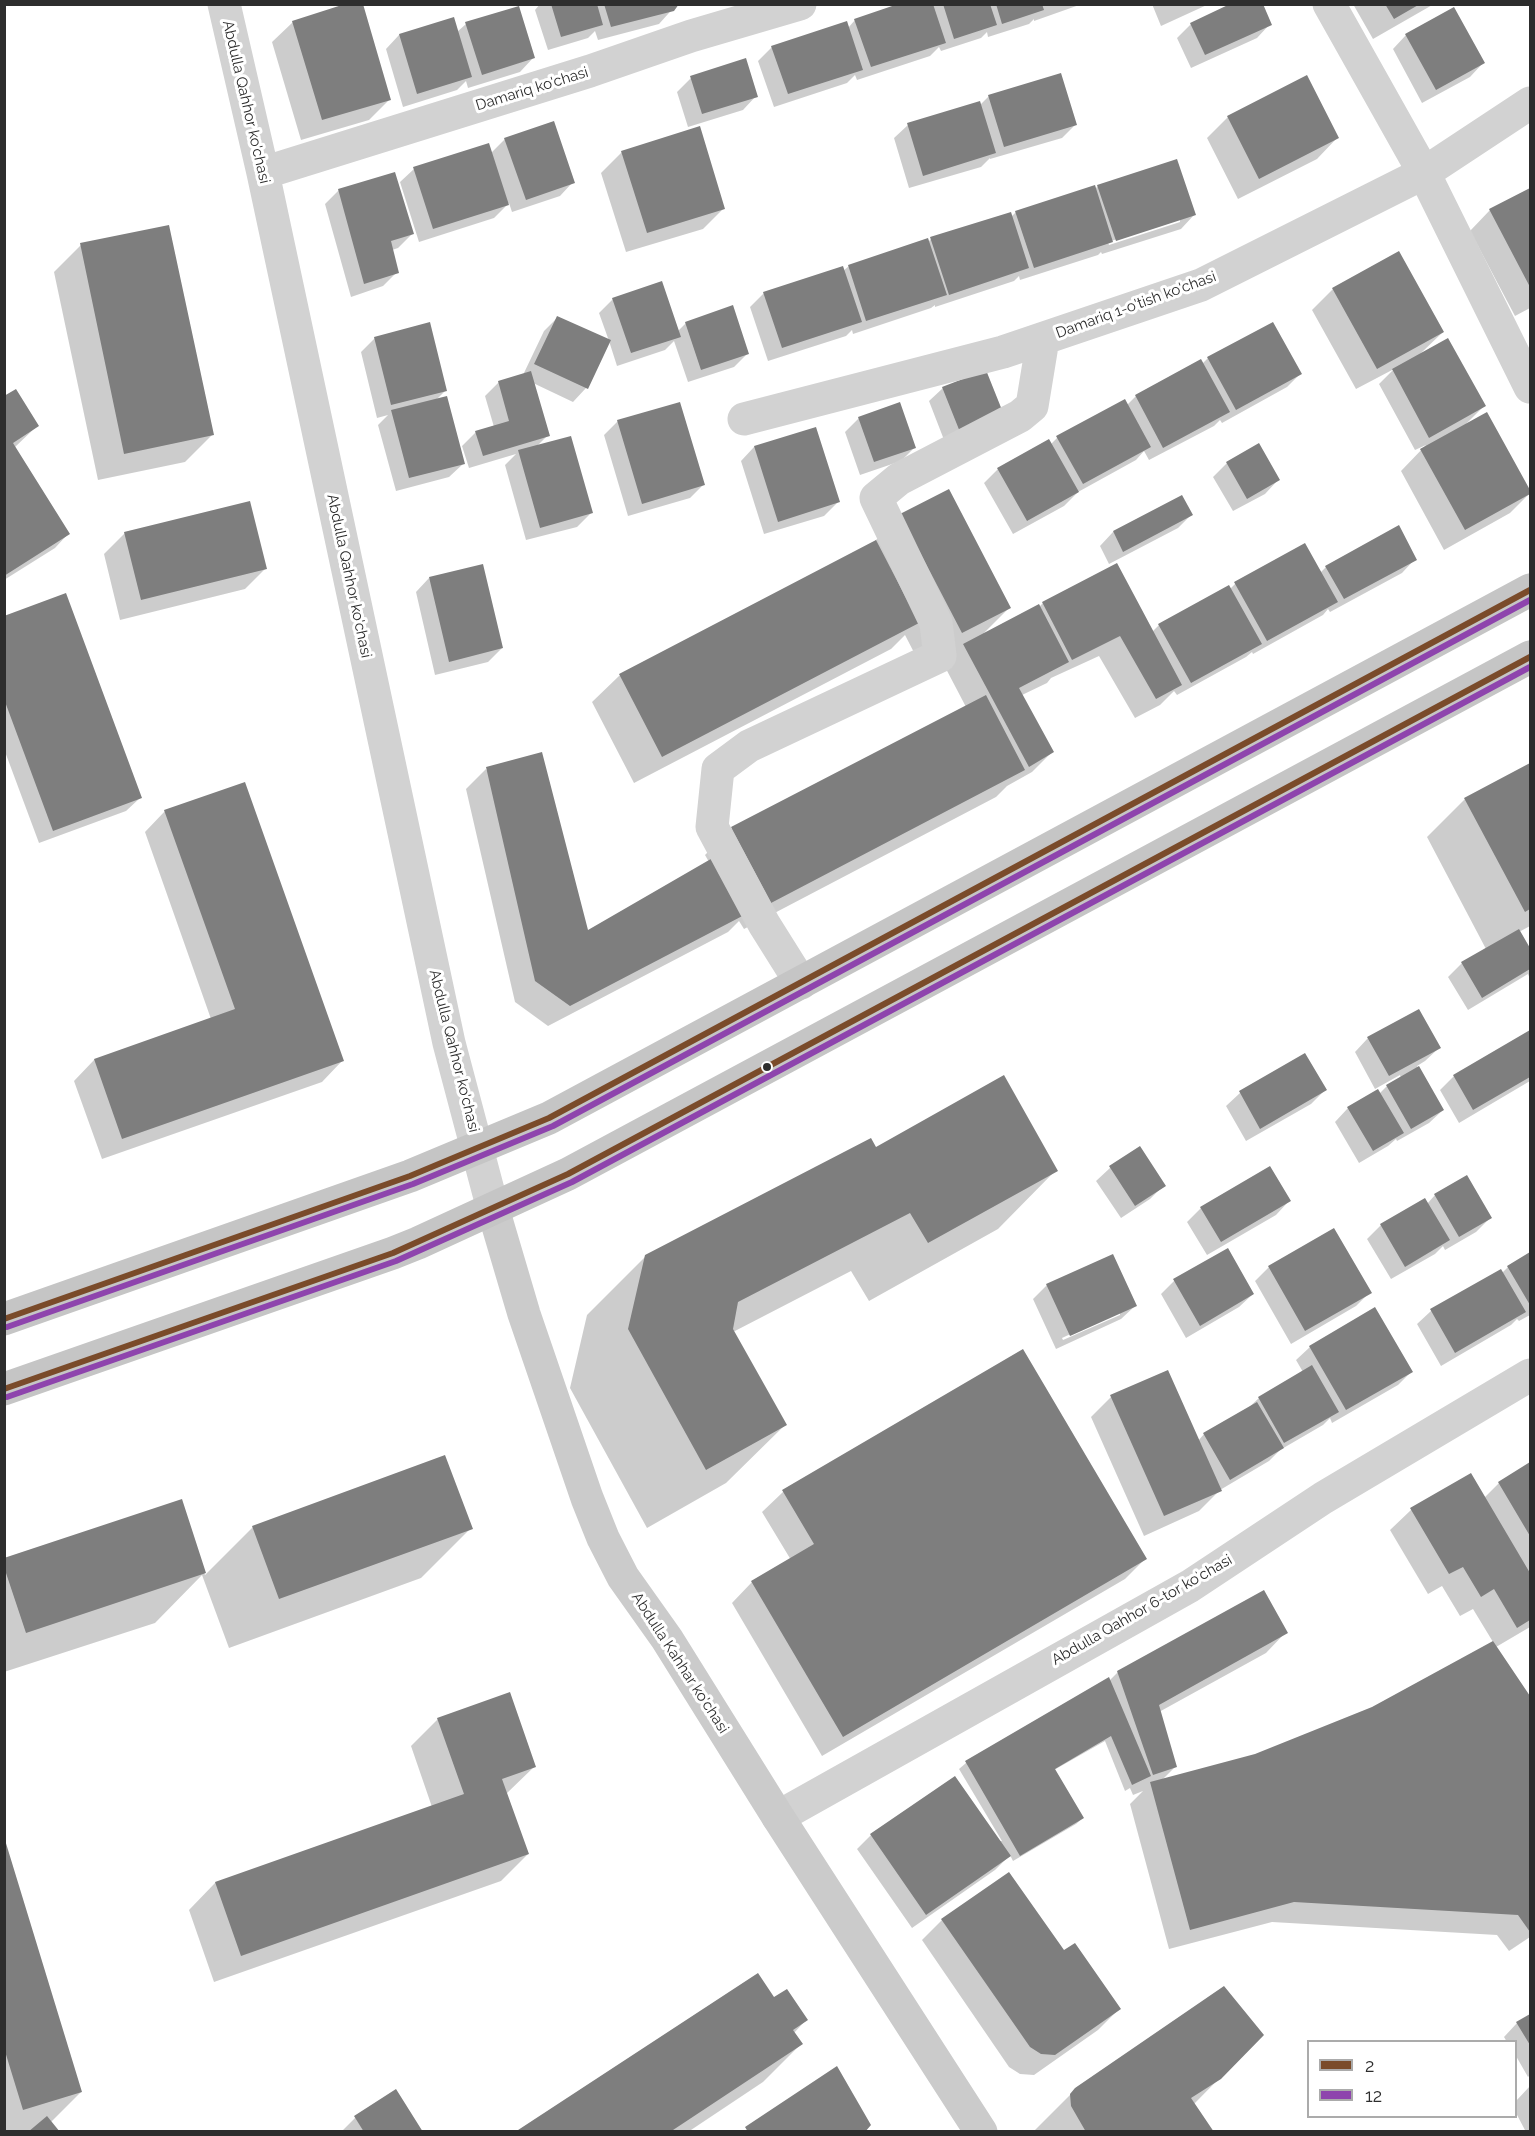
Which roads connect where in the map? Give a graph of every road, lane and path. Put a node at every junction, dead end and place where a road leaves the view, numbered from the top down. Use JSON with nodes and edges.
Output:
{"nodes":[{"id":1,"x":224,"y":4,"type":"edge"},
{"id":2,"x":716,"y":4,"type":"edge"},
{"id":3,"x":800,"y":4,"type":"edge"},
{"id":4,"x":1329,"y":4,"type":"edge"},
{"id":5,"x":691,"y":36,"type":"junction"},
{"id":6,"x":1530,"y":103,"type":"edge"},
{"id":7,"x":263,"y":173,"type":"junction"},
{"id":8,"x":1424,"y":173,"type":"junction"},
{"id":9,"x":1043,"y":339,"type":"junction"},
{"id":10,"x":1530,"y":387,"type":"edge"},
{"id":11,"x":744,"y":419,"type":"dead end"},
{"id":12,"x":1530,"y":590,"type":"edge"},
{"id":13,"x":1530,"y":657,"type":"edge"},
{"id":14,"x":801,"y":983,"type":"junction"},
{"id":15,"x":477,"y":1148,"type":"junction"},
{"id":16,"x":493,"y":1209,"type":"junction"},
{"id":17,"x":4,"y":1319,"type":"edge"},
{"id":18,"x":1530,"y":1375,"type":"edge"},
{"id":19,"x":4,"y":1389,"type":"edge"},
{"id":20,"x":778,"y":1817,"type":"junction"},
{"id":21,"x":981,"y":2132,"type":"edge"}],
"edges":[{"from":1,"to":7,"type":"street","name":"Abdulla Qahhor ko'chasi"},
{"from":2,"to":5,"type":"street"},
{"from":3,"to":5,"type":"street","name":"Damariq ko'chasi"},
{"from":4,"to":8,"type":"street"},
{"from":5,"to":7,"type":"street","name":"Damariq ko'chasi"},
{"from":6,"to":8,"type":"street","name":"Damariq 1-o'tish ko'chasi"},
{"from":7,"to":15,"type":"street","name":"Abdulla Qahhor ko'chasi"},
{"from":8,"to":9,"type":"street","name":"Damariq 1-o'tish ko'chasi"},
{"from":8,"to":10,"type":"street"},
{"from":9,"to":11,"type":"street","name":"Damariq 1-o'tish ko'chasi"},
{"from":9,"to":14,"type":"street"},
{"from":12,"to":14,"type":"main road"},
{"from":13,"to":16,"type":"main road"},
{"from":14,"to":15,"type":"main road"},
{"from":15,"to":16,"type":"street","name":"Abdulla Kahhar ko'chasi"},
{"from":15,"to":17,"type":"main road"},
{"from":16,"to":19,"type":"main road"},
{"from":16,"to":20,"type":"street","name":"Abdulla Kahhar ko'chasi"},
{"from":18,"to":20,"type":"street","name":"Abdulla Qahhor 6-tor koʻchasi"},
{"from":20,"to":21,"type":"street","name":"Abdulla Kahhar ko'chasi"}]}
